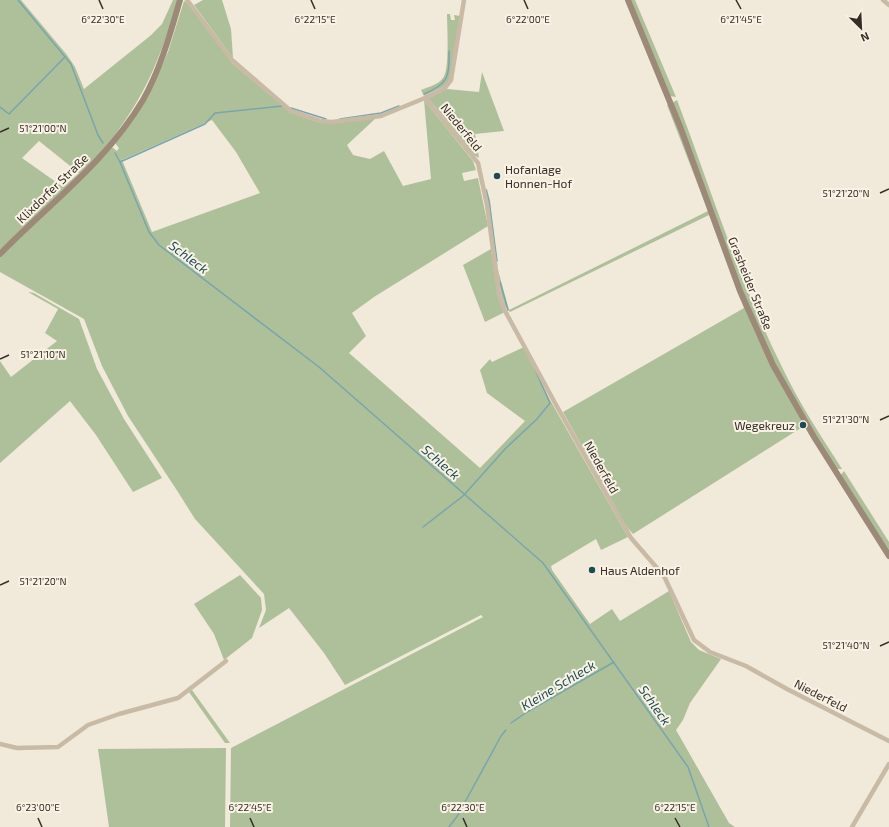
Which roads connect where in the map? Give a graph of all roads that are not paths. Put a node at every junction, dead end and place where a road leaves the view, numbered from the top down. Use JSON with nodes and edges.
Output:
{"nodes":[{"id":1,"x":180,"y":0,"type":"edge"},
{"id":2,"x":188,"y":0,"type":"edge"},
{"id":3,"x":464,"y":0,"type":"edge"},
{"id":4,"x":628,"y":0,"type":"edge"},
{"id":5,"x":883,"y":0,"type":"edge"},
{"id":6,"x":889,"y":5,"type":"edge"},
{"id":7,"x":425,"y":98,"type":"junction"},
{"id":8,"x":0,"y":254,"type":"edge"},
{"id":9,"x":889,"y":556,"type":"edge"},
{"id":10,"x":226,"y":661,"type":"dead end"},
{"id":11,"x":889,"y":741,"type":"edge"},
{"id":12,"x":0,"y":744,"type":"edge"},
{"id":13,"x":889,"y":764,"type":"edge"},
{"id":14,"x":852,"y":827,"type":"edge"}],
"edges":[{"from":1,"to":8,"type":"street","name":"Klixdorfer Straße"},
{"from":2,"to":7,"type":"street","name":"Niederfeld"},
{"from":3,"to":7,"type":"street","name":"Niederfeld"},
{"from":4,"to":9,"type":"street","name":"Grasheider Straße"},
{"from":5,"to":6,"type":"street"},
{"from":7,"to":11,"type":"street","name":"Niederfeld"},
{"from":10,"to":12,"type":"street"},
{"from":13,"to":14,"type":"street"}]}
